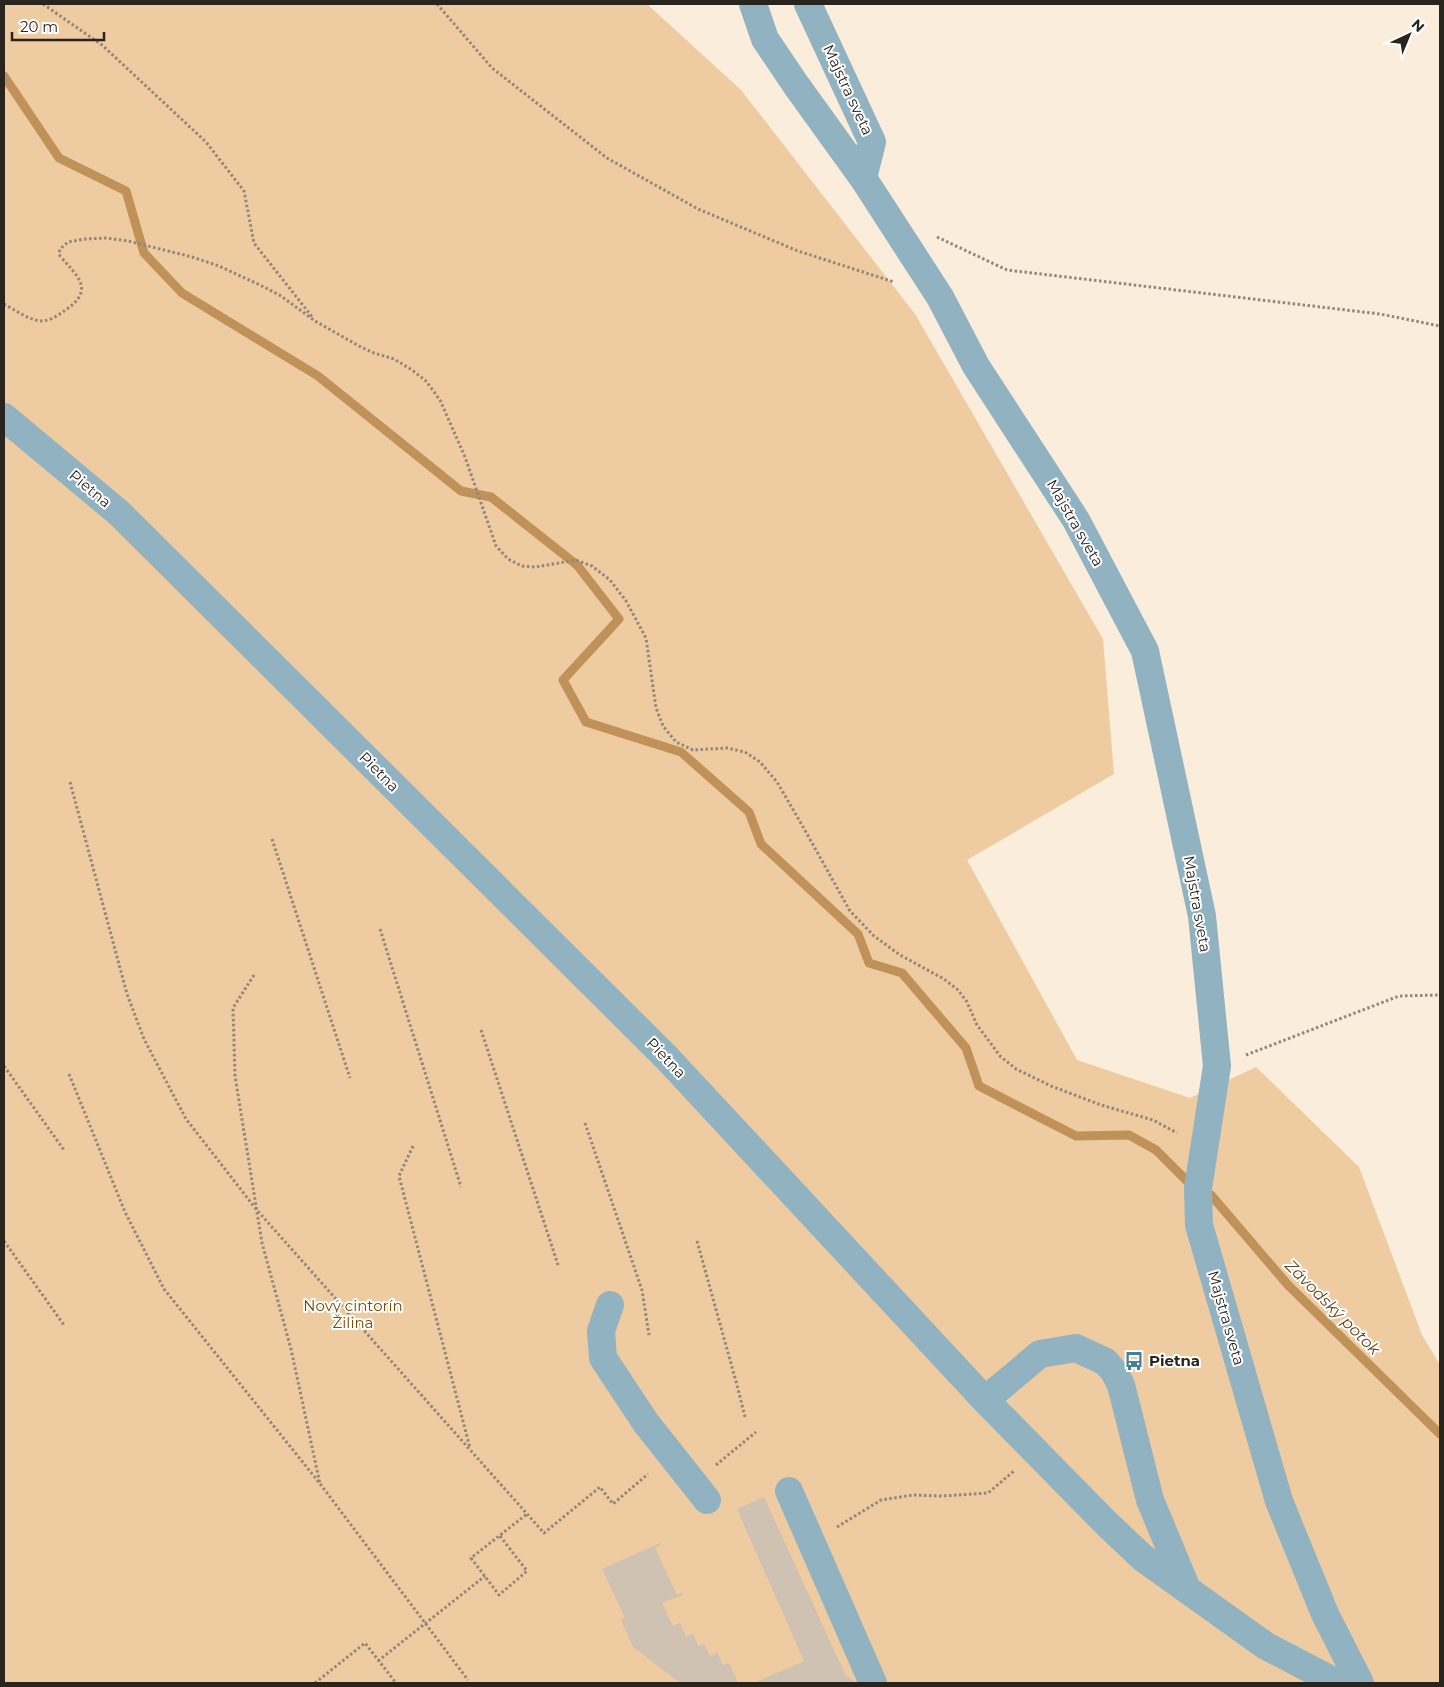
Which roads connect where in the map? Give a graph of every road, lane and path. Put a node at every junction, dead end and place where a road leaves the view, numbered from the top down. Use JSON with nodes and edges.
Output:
{"nodes":[{"id":1,"x":43,"y":4,"type":"edge"},
{"id":2,"x":438,"y":4,"type":"edge"},
{"id":3,"x":753,"y":4,"type":"edge"},
{"id":4,"x":808,"y":4,"type":"edge"},
{"id":5,"x":863,"y":178,"type":"junction"},
{"id":6,"x":932,"y":229,"type":"dead end"},
{"id":7,"x":897,"y":283,"type":"dead end"},
{"id":8,"x":4,"y":304,"type":"edge"},
{"id":9,"x":315,"y":321,"type":"junction"},
{"id":10,"x":1440,"y":326,"type":"edge"},
{"id":11,"x":4,"y":417,"type":"edge"},
{"id":12,"x":70,"y":782,"type":"dead end"},
{"id":13,"x":272,"y":839,"type":"dead end"},
{"id":14,"x":380,"y":929,"type":"dead end"},
{"id":15,"x":254,"y":975,"type":"dead end"},
{"id":16,"x":1440,"y":995,"type":"edge"},
{"id":17,"x":481,"y":1030,"type":"dead end"},
{"id":18,"x":4,"y":1066,"type":"edge"},
{"id":19,"x":1217,"y":1066,"type":"junction"},
{"id":20,"x":68,"y":1074,"type":"dead end"},
{"id":21,"x":350,"y":1078,"type":"dead end"},
{"id":22,"x":585,"y":1123,"type":"dead end"},
{"id":23,"x":413,"y":1146,"type":"dead end"},
{"id":24,"x":1204,"y":1147,"type":"junction"},
{"id":25,"x":64,"y":1150,"type":"dead end"},
{"id":26,"x":461,"y":1187,"type":"dead end"},
{"id":27,"x":256,"y":1209,"type":"junction"},
{"id":28,"x":4,"y":1241,"type":"edge"},
{"id":29,"x":697,"y":1241,"type":"dead end"},
{"id":30,"x":558,"y":1266,"type":"dead end"},
{"id":31,"x":610,"y":1305,"type":"dead end"},
{"id":32,"x":64,"y":1325,"type":"dead end"},
{"id":33,"x":649,"y":1335,"type":"dead end"},
{"id":34,"x":986,"y":1400,"type":"junction"},
{"id":35,"x":744,"y":1417,"type":"dead end"},
{"id":36,"x":756,"y":1432,"type":"dead end"},
{"id":37,"x":471,"y":1451,"type":"junction"},
{"id":38,"x":672,"y":1455,"type":"junction"},
{"id":39,"x":321,"y":1485,"type":"junction"},
{"id":40,"x":789,"y":1491,"type":"dead end"},
{"id":41,"x":700,"y":1492,"type":"joint"},
{"id":42,"x":988,"y":1493,"type":"dead end"},
{"id":43,"x":527,"y":1514,"type":"junction"},
{"id":44,"x":500,"y":1536,"type":"junction"},
{"id":45,"x":812,"y":1543,"type":"junction"},
{"id":46,"x":485,"y":1576,"type":"junction"},
{"id":47,"x":1188,"y":1591,"type":"junction"},
{"id":48,"x":424,"y":1623,"type":"junction"},
{"id":49,"x":378,"y":1661,"type":"junction"},
{"id":50,"x":468,"y":1680,"type":"dead end"},
{"id":51,"x":315,"y":1683,"type":"edge"},
{"id":52,"x":396,"y":1683,"type":"edge"},
{"id":53,"x":873,"y":1683,"type":"edge"},
{"id":54,"x":1337,"y":1683,"type":"edge"},
{"id":55,"x":1360,"y":1683,"type":"edge"}],
"edges":[{"from":1,"to":9,"type":"path"},
{"from":2,"to":7,"type":"path"},
{"from":3,"to":5,"type":"street","name":"Majstra sveta"},
{"from":4,"to":5,"type":"street","name":"Majstra sveta"},
{"from":5,"to":19,"type":"street","name":"Majstra sveta"},
{"from":6,"to":10,"type":"path"},
{"from":8,"to":9,"type":"path"},
{"from":9,"to":24,"type":"path"},
{"from":11,"to":34,"type":"street","name":"Pietna"},
{"from":12,"to":27,"type":"path"},
{"from":13,"to":21,"type":"path"},
{"from":14,"to":26,"type":"path"},
{"from":15,"to":27,"type":"path"},
{"from":16,"to":19,"type":"path"},
{"from":17,"to":30,"type":"path"},
{"from":18,"to":25,"type":"path"},
{"from":19,"to":24,"type":"street","name":"Majstra sveta"},
{"from":20,"to":39,"type":"path"},
{"from":22,"to":33,"type":"path"},
{"from":23,"to":37,"type":"path"},
{"from":24,"to":55,"type":"street","name":"Majstra sveta"},
{"from":27,"to":37,"type":"path"},
{"from":27,"to":39,"type":"path"},
{"from":28,"to":32,"type":"path"},
{"from":29,"to":35,"type":"path"},
{"from":31,"to":38,"type":"street"},
{"from":34,"to":47,"type":"street","name":"Pietna"},
{"from":34,"to":47,"type":"street"},
{"from":36,"to":41,"type":"path"},
{"from":37,"to":43,"type":"path"},
{"from":38,"to":41,"type":"street"},
{"from":38,"to":43,"type":"path"},
{"from":39,"to":48,"type":"path"},
{"from":40,"to":45,"type":"street"},
{"from":42,"to":45,"type":"path"},
{"from":43,"to":44,"type":"path"},
{"from":44,"to":46,"type":"path"},
{"from":44,"to":46,"type":"path"},
{"from":45,"to":53,"type":"street"},
{"from":46,"to":48,"type":"path"},
{"from":47,"to":54,"type":"street","name":"Pietna"},
{"from":48,"to":49,"type":"path"},
{"from":48,"to":50,"type":"path"},
{"from":49,"to":51,"type":"path"},
{"from":49,"to":52,"type":"path"}]}
